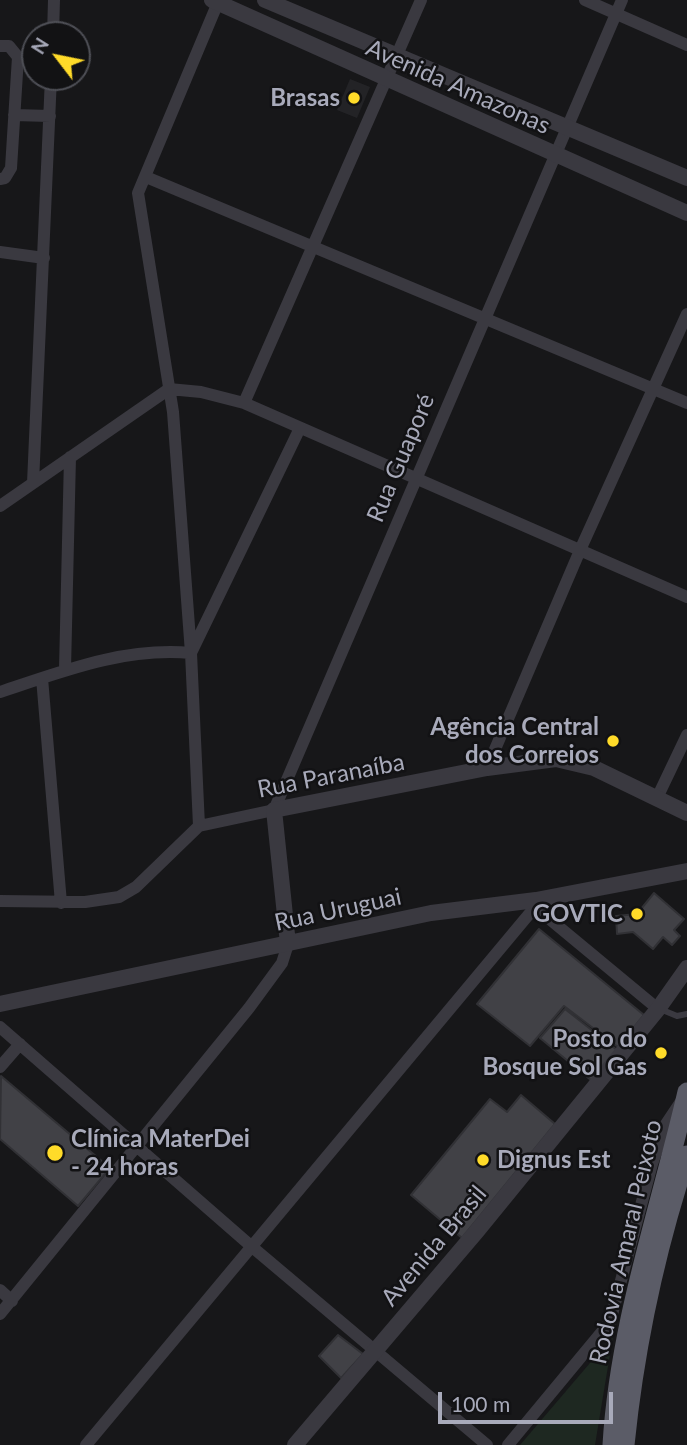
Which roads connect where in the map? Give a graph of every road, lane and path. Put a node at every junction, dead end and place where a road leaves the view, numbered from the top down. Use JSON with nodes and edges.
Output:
{"nodes":[{"id":1,"x":54,"y":0,"type":"edge"},
{"id":2,"x":265,"y":0,"type":"edge"},
{"id":3,"x":421,"y":0,"type":"edge"},
{"id":4,"x":585,"y":0,"type":"edge"},
{"id":5,"x":622,"y":0,"type":"edge"},
{"id":6,"x":216,"y":1,"type":"edge"},
{"id":7,"x":616,"y":13,"type":"junction"},
{"id":8,"x":53,"y":21,"type":"edge"},
{"id":9,"x":687,"y":45,"type":"edge"},
{"id":10,"x":0,"y":46,"type":"edge"},
{"id":11,"x":397,"y":56,"type":"junction"},
{"id":12,"x":387,"y":79,"type":"junction"},
{"id":13,"x":51,"y":91,"type":"edge"},
{"id":14,"x":14,"y":115,"type":"junction"},
{"id":15,"x":50,"y":116,"type":"junction"},
{"id":16,"x":565,"y":127,"type":"junction"},
{"id":17,"x":553,"y":153,"type":"junction"},
{"id":18,"x":146,"y":177,"type":"junction"},
{"id":19,"x":0,"y":178,"type":"edge"},
{"id":20,"x":687,"y":178,"type":"edge"},
{"id":21,"x":687,"y":213,"type":"edge"},
{"id":22,"x":312,"y":244,"type":"junction"},
{"id":23,"x":0,"y":253,"type":"edge"},
{"id":24,"x":44,"y":258,"type":"junction"},
{"id":25,"x":687,"y":314,"type":"edge"},
{"id":26,"x":485,"y":319,"type":"junction"},
{"id":27,"x":653,"y":387,"type":"junction"},
{"id":28,"x":169,"y":389,"type":"junction"},
{"id":29,"x":243,"y":403,"type":"junction"},
{"id":30,"x":687,"y":403,"type":"edge"},
{"id":31,"x":300,"y":428,"type":"junction"},
{"id":32,"x":70,"y":457,"type":"junction"},
{"id":33,"x":419,"y":477,"type":"junction"},
{"id":34,"x":33,"y":483,"type":"junction"},
{"id":35,"x":0,"y":506,"type":"edge"},
{"id":36,"x":581,"y":548,"type":"junction"},
{"id":37,"x":687,"y":597,"type":"edge"},
{"id":38,"x":191,"y":653,"type":"junction"},
{"id":39,"x":65,"y":669,"type":"junction"},
{"id":40,"x":42,"y":678,"type":"junction"},
{"id":41,"x":0,"y":692,"type":"edge"},
{"id":42,"x":687,"y":735,"type":"edge"},
{"id":43,"x":487,"y":768,"type":"junction"},
{"id":44,"x":657,"y":798,"type":"junction"},
{"id":45,"x":274,"y":810,"type":"junction"},
{"id":46,"x":687,"y":813,"type":"edge"},
{"id":47,"x":199,"y":825,"type":"junction"},
{"id":48,"x":687,"y":871,"type":"edge"},
{"id":49,"x":0,"y":901,"type":"edge"},
{"id":50,"x":61,"y":903,"type":"junction"},
{"id":51,"x":536,"y":903,"type":"junction"},
{"id":52,"x":288,"y":944,"type":"junction"},
{"id":53,"x":687,"y":968,"type":"edge"},
{"id":54,"x":0,"y":1004,"type":"edge"},
{"id":55,"x":658,"y":1009,"type":"junction"},
{"id":56,"x":687,"y":1014,"type":"edge"},
{"id":57,"x":0,"y":1027,"type":"edge"},
{"id":58,"x":20,"y":1044,"type":"junction"},
{"id":59,"x":0,"y":1067,"type":"edge"},
{"id":60,"x":687,"y":1094,"type":"edge"},
{"id":61,"x":138,"y":1146,"type":"junction"},
{"id":62,"x":687,"y":1155,"type":"edge"},
{"id":63,"x":679,"y":1201,"type":"edge"},
{"id":64,"x":251,"y":1246,"type":"junction"},
{"id":65,"x":0,"y":1290,"type":"edge"},
{"id":66,"x":12,"y":1301,"type":"junction"},
{"id":67,"x":0,"y":1314,"type":"edge"},
{"id":68,"x":376,"y":1351,"type":"junction"},
{"id":69,"x":299,"y":1444,"type":"edge"},
{"id":70,"x":86,"y":1445,"type":"edge"},
{"id":71,"x":486,"y":1445,"type":"edge"},
{"id":72,"x":508,"y":1445,"type":"edge"},
{"id":73,"x":612,"y":1445,"type":"edge"},
{"id":74,"x":625,"y":1445,"type":"edge"}],
"edges":[{"from":1,"to":8,"type":"street"},
{"from":2,"to":11,"type":"street","name":"Avenida Amazonas"},
{"from":3,"to":11,"type":"street"},
{"from":4,"to":7,"type":"street"},
{"from":5,"to":7,"type":"street","name":"Rua Guaporé"},
{"from":6,"to":12,"type":"street","name":"Avenida Amazonas"},
{"from":6,"to":18,"type":"street"},
{"from":7,"to":9,"type":"street"},
{"from":7,"to":16,"type":"street","name":"Rua Guaporé"},
{"from":10,"to":14,"type":"street"},
{"from":11,"to":12,"type":"street"},
{"from":11,"to":16,"type":"street","name":"Avenida Amazonas"},
{"from":12,"to":17,"type":"street","name":"Avenida Amazonas"},
{"from":12,"to":22,"type":"street"},
{"from":13,"to":15,"type":"street"},
{"from":14,"to":15,"type":"street"},
{"from":14,"to":19,"type":"street"},
{"from":15,"to":24,"type":"street"},
{"from":16,"to":17,"type":"street","name":"Rua Guaporé"},
{"from":16,"to":20,"type":"street","name":"Avenida Amazonas"},
{"from":17,"to":21,"type":"street","name":"Avenida Amazonas"},
{"from":17,"to":26,"type":"street","name":"Rua Guaporé"},
{"from":18,"to":22,"type":"street"},
{"from":18,"to":28,"type":"street"},
{"from":22,"to":26,"type":"street"},
{"from":22,"to":29,"type":"street"},
{"from":23,"to":24,"type":"street"},
{"from":24,"to":34,"type":"street"},
{"from":25,"to":27,"type":"street"},
{"from":26,"to":27,"type":"street"},
{"from":26,"to":33,"type":"street","name":"Rua Guaporé"},
{"from":27,"to":30,"type":"street"},
{"from":27,"to":36,"type":"street"},
{"from":28,"to":29,"type":"street"},
{"from":28,"to":32,"type":"street"},
{"from":28,"to":38,"type":"street"},
{"from":29,"to":31,"type":"street"},
{"from":31,"to":33,"type":"street"},
{"from":31,"to":38,"type":"street"},
{"from":32,"to":34,"type":"street"},
{"from":32,"to":39,"type":"street"},
{"from":33,"to":36,"type":"street"},
{"from":33,"to":45,"type":"street","name":"Rua Guaporé"},
{"from":34,"to":35,"type":"street"},
{"from":36,"to":37,"type":"street"},
{"from":36,"to":43,"type":"street"},
{"from":38,"to":39,"type":"street"},
{"from":38,"to":47,"type":"street"},
{"from":39,"to":40,"type":"street"},
{"from":40,"to":41,"type":"street"},
{"from":40,"to":50,"type":"street"},
{"from":42,"to":44,"type":"street"},
{"from":43,"to":44,"type":"street","name":"Rua Paranaíba"},
{"from":43,"to":45,"type":"street","name":"Rua Paranaíba"},
{"from":44,"to":46,"type":"street","name":"Rua Paranaíba"},
{"from":45,"to":47,"type":"street","name":"Rua Paranaíba"},
{"from":45,"to":52,"type":"street","name":"Rua Guaporé"},
{"from":47,"to":50,"type":"street"},
{"from":48,"to":51,"type":"street","name":"Rua Uruguai"},
{"from":49,"to":50,"type":"street"},
{"from":51,"to":52,"type":"street","name":"Rua Uruguai"},
{"from":51,"to":55,"type":"street"},
{"from":51,"to":64,"type":"street"},
{"from":52,"to":54,"type":"street","name":"Rua Uruguai"},
{"from":52,"to":61,"type":"street"},
{"from":53,"to":55,"type":"street","name":"Avenida Brasil"},
{"from":55,"to":56,"type":"lane"},
{"from":55,"to":68,"type":"street","name":"Avenida Brasil"},
{"from":57,"to":58,"type":"street"},
{"from":58,"to":59,"type":"street"},
{"from":58,"to":61,"type":"street"},
{"from":60,"to":72,"type":"street"},
{"from":60,"to":73,"type":"highway","name":"Rodovia Amaral Peixoto"},
{"from":61,"to":64,"type":"street"},
{"from":61,"to":66,"type":"street"},
{"from":62,"to":63,"type":"highway","name":"Rodovia Amaral Peixoto"},
{"from":63,"to":74,"type":"highway","name":"Rodovia Amaral Peixoto"},
{"from":64,"to":68,"type":"street"},
{"from":64,"to":70,"type":"street"},
{"from":65,"to":66,"type":"street"},
{"from":66,"to":67,"type":"street"},
{"from":68,"to":69,"type":"street","name":"Avenida Brasil"},
{"from":68,"to":71,"type":"street"}]}
